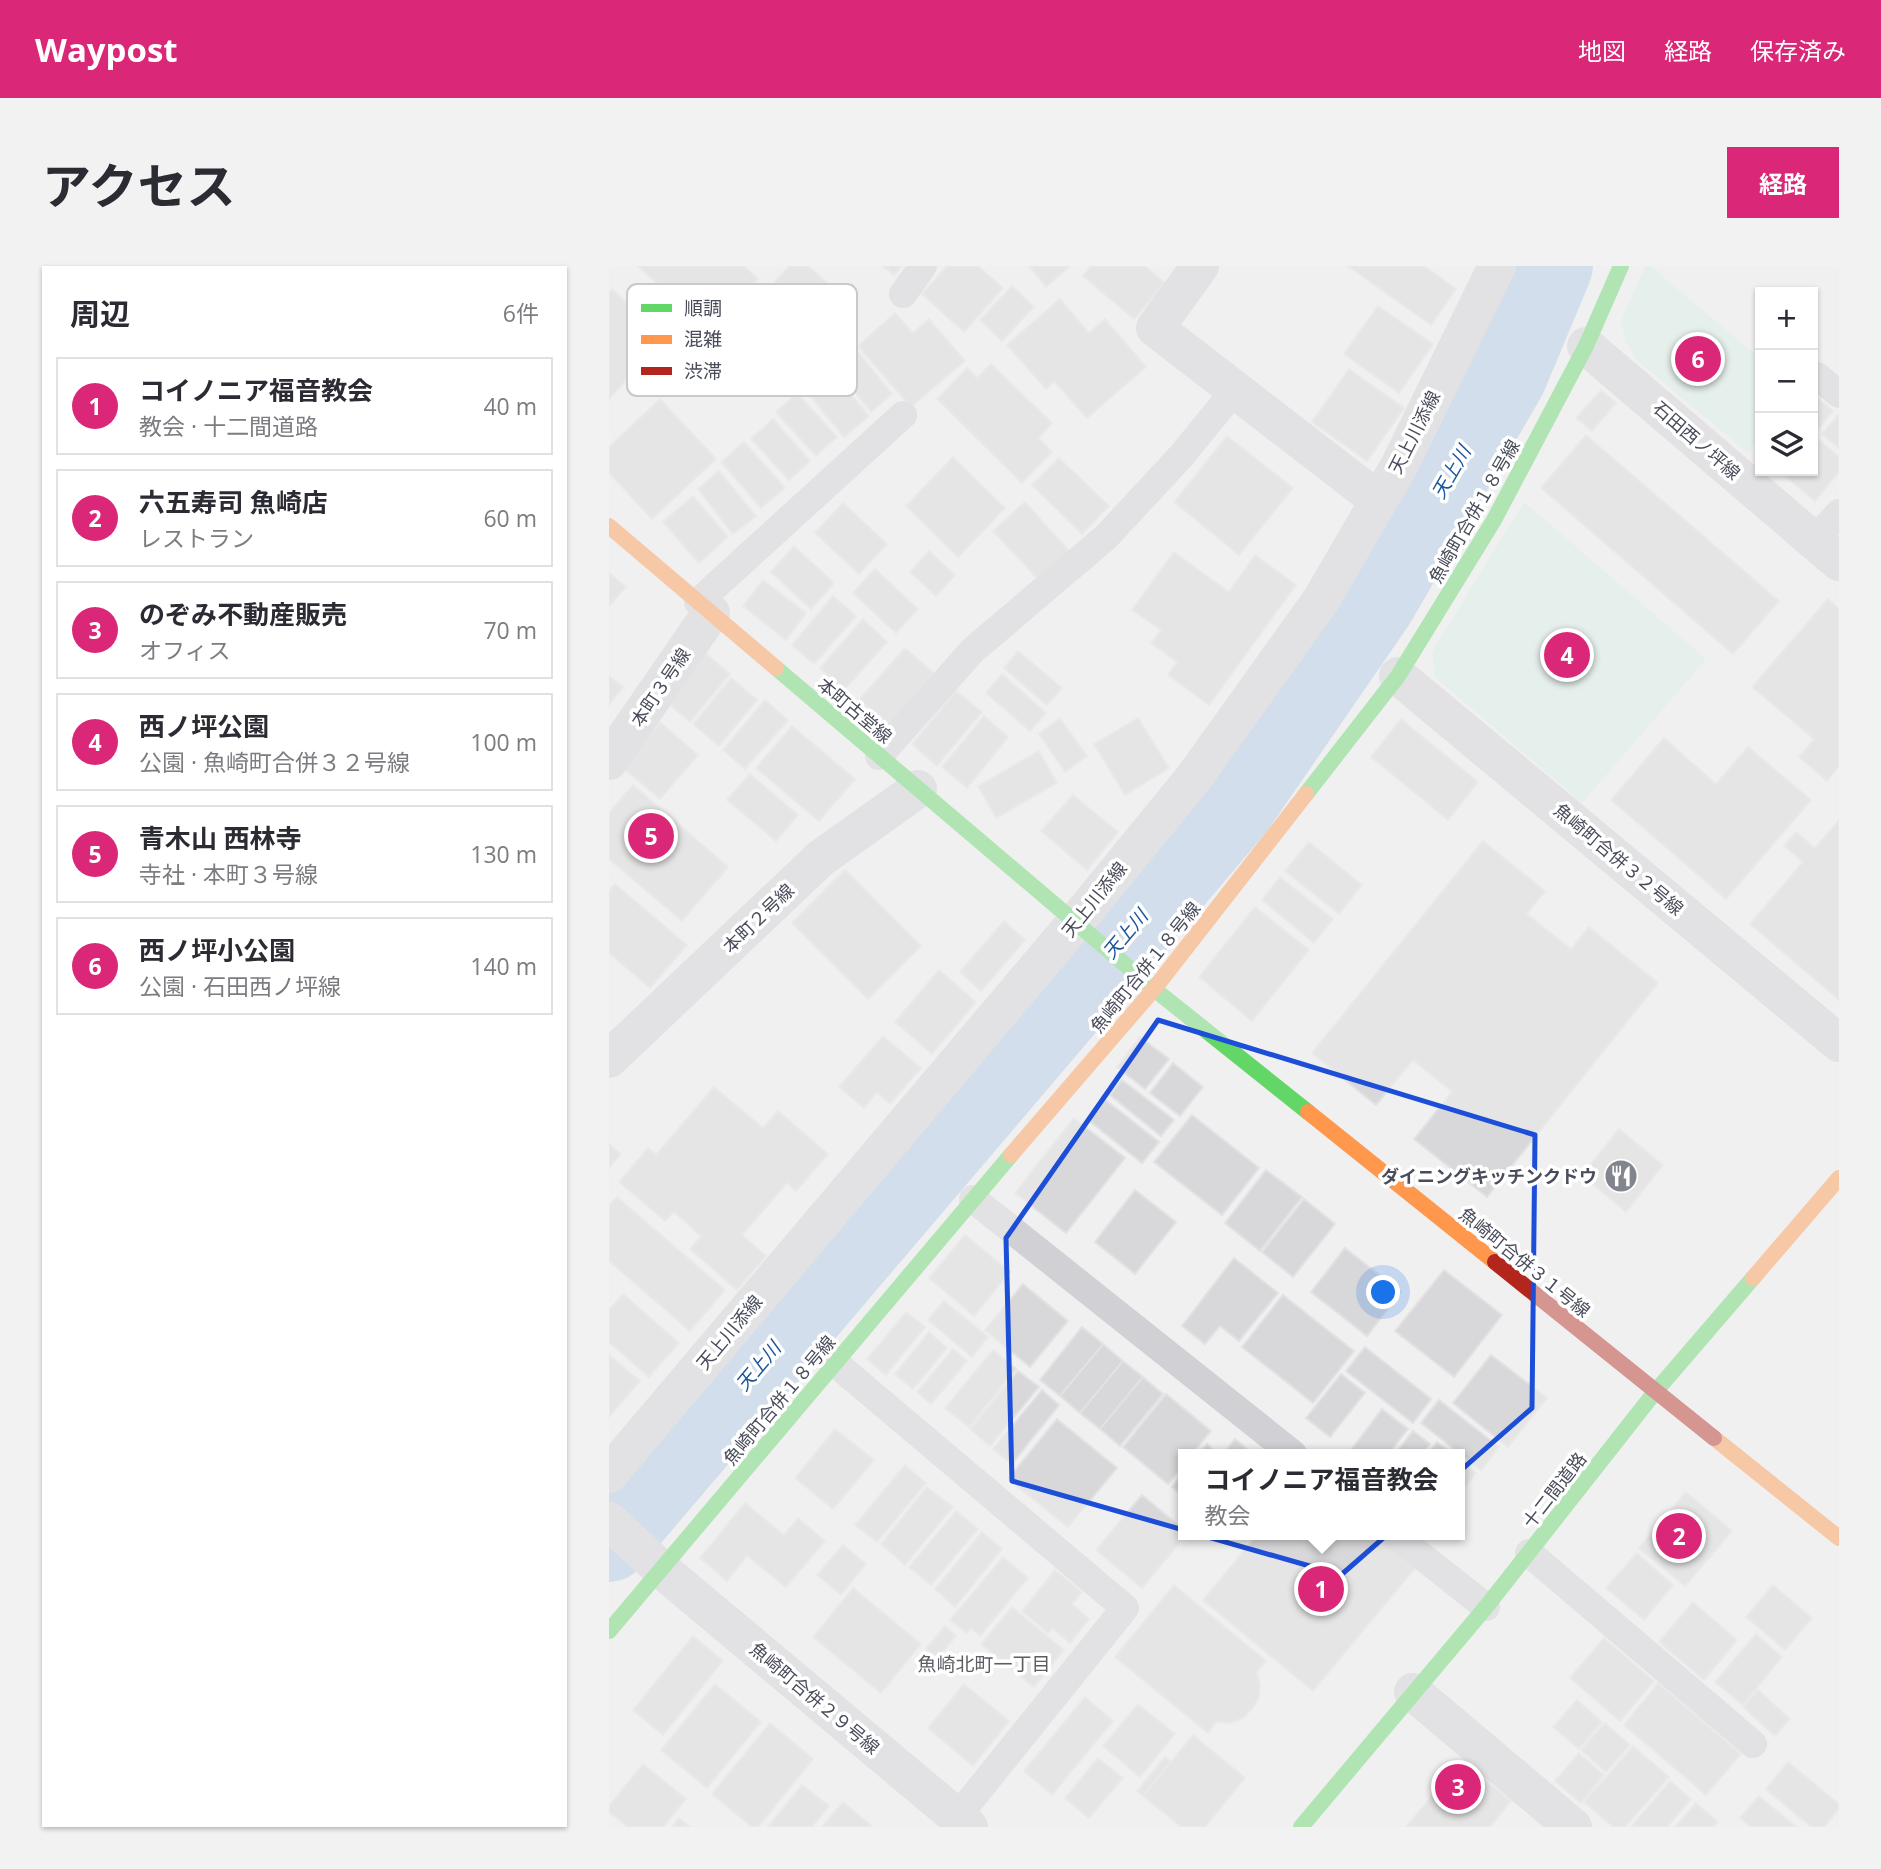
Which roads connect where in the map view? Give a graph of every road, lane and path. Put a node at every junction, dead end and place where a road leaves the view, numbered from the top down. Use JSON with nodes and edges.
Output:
{"nodes":[{"id":1,"x":923,"y":266,"type":"edge"},
{"id":2,"x":1200,"y":266,"type":"edge"},
{"id":3,"x":1497,"y":266,"type":"edge"},
{"id":4,"x":1621,"y":266,"type":"edge"},
{"id":5,"x":903,"y":294,"type":"dead end"},
{"id":6,"x":1586,"y":346,"type":"junction"},
{"id":7,"x":1818,"y":377,"type":"edge"},
{"id":8,"x":1235,"y":390,"type":"junction"},
{"id":9,"x":1839,"y":394,"type":"edge"},
{"id":10,"x":903,"y":415,"type":"dead end"},
{"id":11,"x":1378,"y":500,"type":"junction"},
{"id":12,"x":1839,"y":513,"type":"edge"},
{"id":13,"x":609,"y":526,"type":"edge"},
{"id":14,"x":1826,"y":552,"type":"edge"},
{"id":15,"x":704,"y":607,"type":"junction"},
{"id":16,"x":1398,"y":676,"type":"junction"},
{"id":17,"x":879,"y":756,"type":"junction"},
{"id":18,"x":609,"y":761,"type":"edge"},
{"id":19,"x":918,"y":789,"type":"junction"},
{"id":20,"x":1080,"y":928,"type":"junction"},
{"id":21,"x":1148,"y":984,"type":"junction"},
{"id":22,"x":1839,"y":1043,"type":"edge"},
{"id":23,"x":609,"y":1059,"type":"edge"},
{"id":24,"x":1839,"y":1178,"type":"edge"},
{"id":25,"x":973,"y":1199,"type":"junction"},
{"id":26,"x":835,"y":1363,"type":"junction"},
{"id":27,"x":1655,"y":1392,"type":"junction"},
{"id":28,"x":1287,"y":1449,"type":"edge"},
{"id":29,"x":609,"y":1474,"type":"edge"},
{"id":30,"x":609,"y":1521,"type":"edge"},
{"id":31,"x":1839,"y":1538,"type":"edge"},
{"id":32,"x":1401,"y":1540,"type":"edge"},
{"id":33,"x":1529,"y":1553,"type":"junction"},
{"id":34,"x":662,"y":1570,"type":"junction"},
{"id":35,"x":1486,"y":1607,"type":"junction"},
{"id":36,"x":609,"y":1632,"type":"edge"},
{"id":37,"x":1413,"y":1692,"type":"junction"},
{"id":38,"x":1753,"y":1744,"type":"dead end"},
{"id":39,"x":963,"y":1822,"type":"edge"},
{"id":40,"x":1301,"y":1827,"type":"edge"},
{"id":41,"x":1573,"y":1827,"type":"edge"}],
"edges":[{"from":1,"to":5,"type":"lane"},
{"from":2,"to":8,"type":"street"},
{"from":3,"to":11,"type":"street","name":"天上川添線"},
{"from":4,"to":6,"type":"street","name":"魚崎町合併１８号線"},
{"from":6,"to":14,"type":"street","name":"石田西ノ坪線"},
{"from":6,"to":16,"type":"street","name":"魚崎町合併１８号線"},
{"from":7,"to":9,"type":"lane"},
{"from":8,"to":11,"type":"street"},
{"from":8,"to":17,"type":"lane"},
{"from":10,"to":15,"type":"lane"},
{"from":11,"to":20,"type":"street","name":"天上川添線"},
{"from":12,"to":14,"type":"lane"},
{"from":13,"to":15,"type":"street","name":"本町古堂線"},
{"from":15,"to":17,"type":"street","name":"本町古堂線"},
{"from":15,"to":18,"type":"street","name":"本町３号線"},
{"from":16,"to":21,"type":"street","name":"魚崎町合併１８号線"},
{"from":16,"to":22,"type":"street","name":"魚崎町合併３２号線"},
{"from":17,"to":19,"type":"street","name":"本町古堂線"},
{"from":19,"to":20,"type":"street","name":"本町古堂線"},
{"from":19,"to":23,"type":"street","name":"本町２号線"},
{"from":20,"to":21,"type":"street","name":"魚崎町合併３１号線"},
{"from":20,"to":29,"type":"street","name":"天上川添線"},
{"from":21,"to":25,"type":"street","name":"魚崎町合併１８号線"},
{"from":21,"to":27,"type":"street","name":"魚崎町合併３１号線"},
{"from":24,"to":27,"type":"street","name":"十二間道路"},
{"from":25,"to":26,"type":"street","name":"魚崎町合併１８号線"},
{"from":25,"to":28,"type":"lane"},
{"from":26,"to":34,"type":"street","name":"魚崎町合併１８号線"},
{"from":26,"to":39,"type":"lane"},
{"from":27,"to":31,"type":"street","name":"魚崎町合併３１号線"},
{"from":27,"to":33,"type":"street","name":"十二間道路"},
{"from":30,"to":34,"type":"street","name":"魚崎町合併２９号線"},
{"from":32,"to":35,"type":"lane"},
{"from":33,"to":35,"type":"street","name":"十二間道路"},
{"from":33,"to":38,"type":"lane"},
{"from":34,"to":36,"type":"street","name":"魚崎町合併１８号線"},
{"from":34,"to":39,"type":"street","name":"魚崎町合併２９号線"},
{"from":35,"to":37,"type":"street","name":"十二間道路"},
{"from":37,"to":40,"type":"street","name":"十二間道路"},
{"from":37,"to":41,"type":"street"}]}
